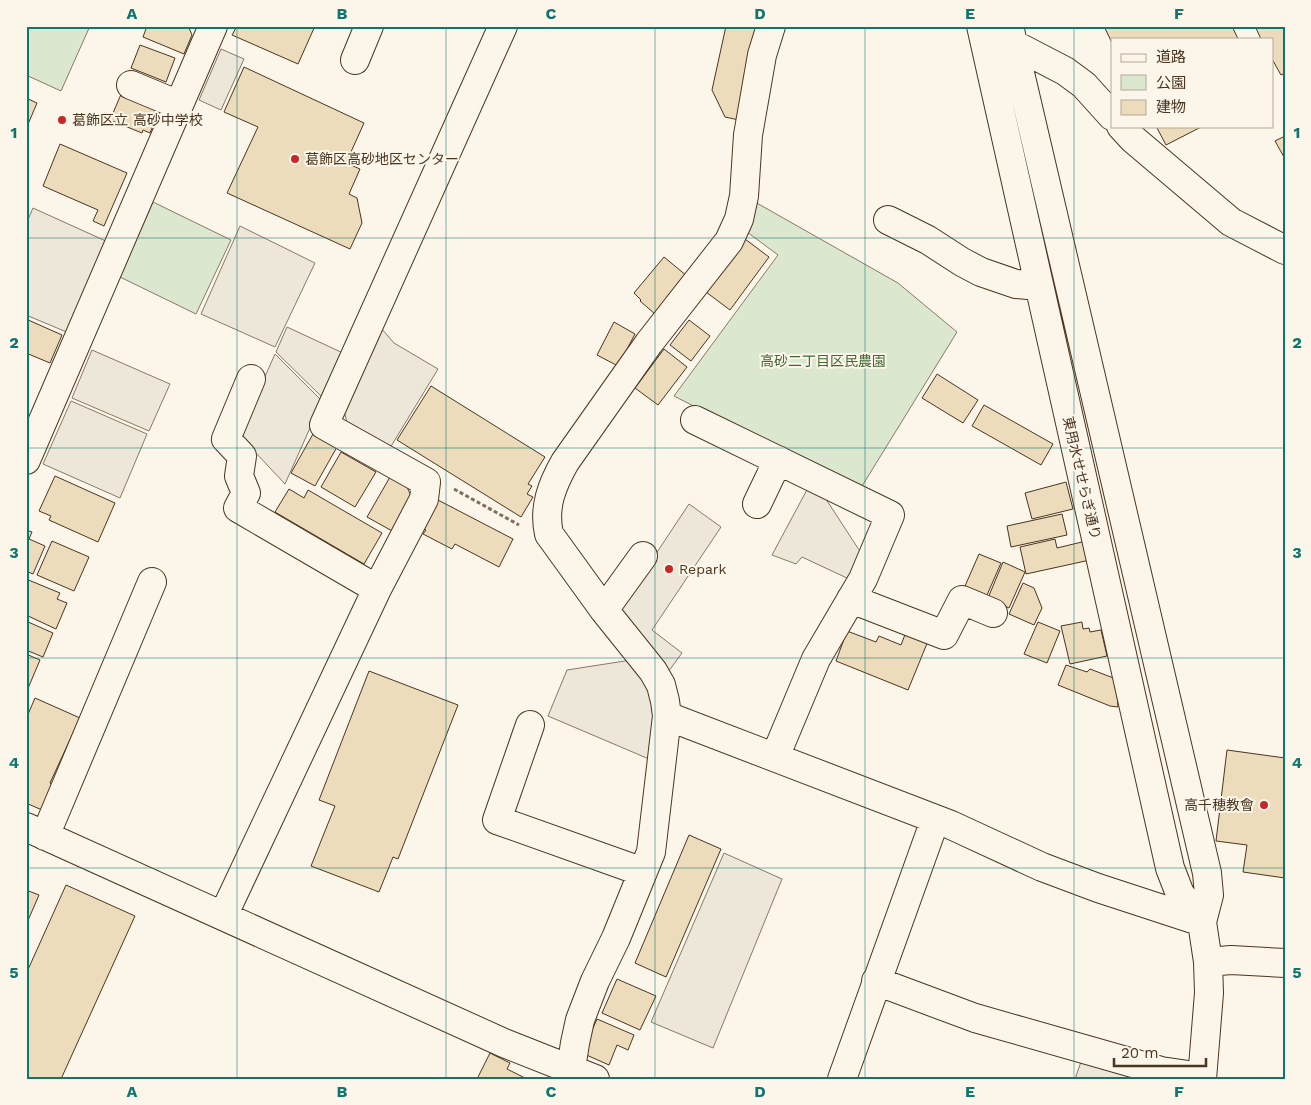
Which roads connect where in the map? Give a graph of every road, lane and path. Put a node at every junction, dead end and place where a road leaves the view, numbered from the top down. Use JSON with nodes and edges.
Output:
{"nodes":[{"id":1,"x":213,"y":26,"type":"edge"},
{"id":2,"x":369,"y":26,"type":"edge"},
{"id":3,"x":503,"y":26,"type":"edge"},
{"id":4,"x":772,"y":26,"type":"edge"},
{"id":5,"x":981,"y":26,"type":"edge"},
{"id":6,"x":1011,"y":35,"type":"edge"},
{"id":7,"x":355,"y":60,"type":"dead end"},
{"id":8,"x":131,"y":85,"type":"dead end"},
{"id":9,"x":180,"y":105,"type":"junction"},
{"id":10,"x":1111,"y":115,"type":"edge"},
{"id":11,"x":1123,"y":128,"type":"edge"},
{"id":12,"x":888,"y":220,"type":"dead end"},
{"id":13,"x":1285,"y":250,"type":"edge"},
{"id":14,"x":1039,"y":286,"type":"junction"},
{"id":15,"x":251,"y":379,"type":"dead end"},
{"id":16,"x":695,"y":420,"type":"dead end"},
{"id":17,"x":26,"y":460,"type":"edge"},
{"id":18,"x":778,"y":460,"type":"junction"},
{"id":19,"x":426,"y":482,"type":"junction"},
{"id":20,"x":757,"y":504,"type":"dead end"},
{"id":21,"x":549,"y":534,"type":"junction"},
{"id":22,"x":643,"y":556,"type":"dead end"},
{"id":23,"x":152,"y":582,"type":"dead end"},
{"id":24,"x":377,"y":589,"type":"junction"},
{"id":25,"x":852,"y":599,"type":"junction"},
{"id":26,"x":604,"y":610,"type":"junction"},
{"id":27,"x":992,"y":613,"type":"dead end"},
{"id":28,"x":667,"y":716,"type":"junction"},
{"id":29,"x":530,"y":725,"type":"dead end"},
{"id":30,"x":775,"y":757,"type":"junction"},
{"id":31,"x":935,"y":820,"type":"junction"},
{"id":32,"x":36,"y":831,"type":"edge"},
{"id":33,"x":643,"y":872,"type":"junction"},
{"id":34,"x":223,"y":916,"type":"junction"},
{"id":35,"x":1202,"y":922,"type":"junction"},
{"id":36,"x":1208,"y":962,"type":"junction"},
{"id":37,"x":1285,"y":963,"type":"edge"},
{"id":38,"x":876,"y":981,"type":"junction"},
{"id":39,"x":583,"y":1074,"type":"edge"},
{"id":40,"x":1202,"y":1078,"type":"edge"},
{"id":41,"x":842,"y":1079,"type":"edge"}],
"edges":[{"from":1,"to":9,"type":"street"},
{"from":2,"to":7,"type":"street"},
{"from":3,"to":19,"type":"street"},
{"from":4,"to":21,"type":"street"},
{"from":5,"to":14,"type":"street","name":"東用水せせらぎ通り"},
{"from":6,"to":10,"type":"street"},
{"from":6,"to":35,"type":"street"},
{"from":8,"to":9,"type":"street"},
{"from":9,"to":17,"type":"street"},
{"from":11,"to":13,"type":"street"},
{"from":12,"to":14,"type":"street"},
{"from":14,"to":35,"type":"street","name":"東用水せせらぎ通り"},
{"from":15,"to":24,"type":"street"},
{"from":16,"to":18,"type":"street"},
{"from":18,"to":20,"type":"street"},
{"from":18,"to":25,"type":"street"},
{"from":19,"to":21,"type":"path"},
{"from":19,"to":24,"type":"street"},
{"from":21,"to":26,"type":"street"},
{"from":22,"to":26,"type":"street"},
{"from":23,"to":32,"type":"street"},
{"from":24,"to":34,"type":"street"},
{"from":25,"to":27,"type":"street"},
{"from":25,"to":30,"type":"street"},
{"from":26,"to":28,"type":"street"},
{"from":28,"to":30,"type":"street"},
{"from":28,"to":33,"type":"street"},
{"from":29,"to":33,"type":"street"},
{"from":30,"to":31,"type":"street"},
{"from":31,"to":35,"type":"street"},
{"from":31,"to":38,"type":"street"},
{"from":32,"to":34,"type":"street"},
{"from":33,"to":39,"type":"street"},
{"from":34,"to":39,"type":"street"},
{"from":35,"to":36,"type":"street"},
{"from":36,"to":37,"type":"street"},
{"from":36,"to":40,"type":"street"},
{"from":38,"to":40,"type":"street"},
{"from":38,"to":41,"type":"street"}]}
